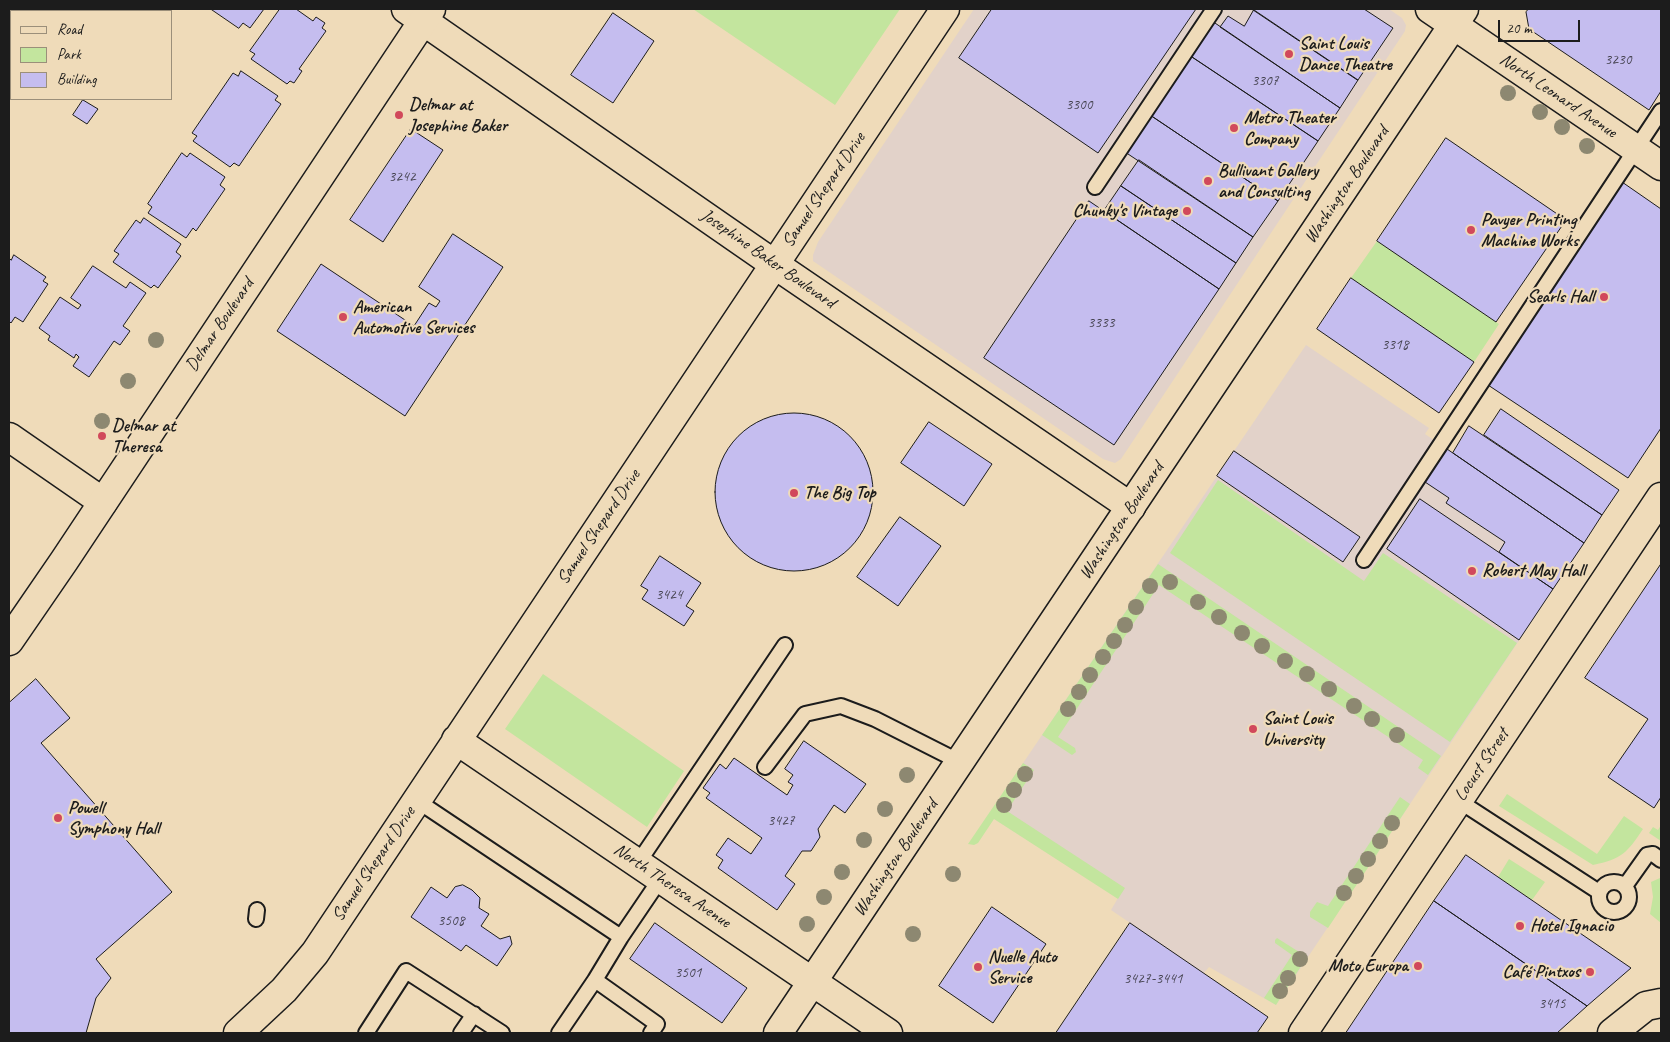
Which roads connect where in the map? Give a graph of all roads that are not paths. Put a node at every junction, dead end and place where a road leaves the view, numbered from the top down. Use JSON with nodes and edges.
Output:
{"nodes":[{"id":1,"x":945,"y":9,"type":"edge"},
{"id":2,"x":1214,"y":9,"type":"edge"},
{"id":3,"x":1430,"y":9,"type":"edge"},
{"id":4,"x":420,"y":13,"type":"edge"},
{"id":5,"x":1459,"y":17,"type":"edge"},
{"id":6,"x":1661,"y":111,"type":"edge"},
{"id":7,"x":1635,"y":149,"type":"junction"},
{"id":8,"x":1661,"y":166,"type":"edge"},
{"id":9,"x":1095,"y":187,"type":"dead end"},
{"id":10,"x":774,"y":264,"type":"junction"},
{"id":11,"x":9,"y":437,"type":"edge"},
{"id":12,"x":1661,"y":497,"type":"edge"},
{"id":13,"x":103,"y":502,"type":"junction"},
{"id":14,"x":1131,"y":507,"type":"junction"},
{"id":15,"x":1364,"y":560,"type":"dead end"},
{"id":16,"x":9,"y":640,"type":"edge"},
{"id":17,"x":785,"y":645,"type":"dead end"},
{"id":18,"x":456,"y":740,"type":"junction"},
{"id":19,"x":960,"y":762,"type":"junction"},
{"id":20,"x":765,"y":767,"type":"dead end"},
{"id":21,"x":416,"y":800,"type":"junction"},
{"id":22,"x":1459,"y":800,"type":"junction"},
{"id":23,"x":1661,"y":860,"type":"edge"},
{"id":24,"x":638,"y":863,"type":"junction"},
{"id":25,"x":661,"y":878,"type":"junction"},
{"id":26,"x":1625,"y":886,"type":"junction"},
{"id":27,"x":1599,"y":892,"type":"junction"},
{"id":28,"x":621,"y":937,"type":"junction"},
{"id":29,"x":595,"y":980,"type":"junction"},
{"id":30,"x":813,"y":982,"type":"junction"},
{"id":31,"x":1661,"y":1003,"type":"edge"},
{"id":32,"x":474,"y":1014,"type":"junction"},
{"id":33,"x":238,"y":1033,"type":"edge"},
{"id":34,"x":366,"y":1033,"type":"edge"},
{"id":35,"x":461,"y":1033,"type":"edge"},
{"id":36,"x":502,"y":1033,"type":"edge"},
{"id":37,"x":559,"y":1033,"type":"edge"},
{"id":38,"x":651,"y":1033,"type":"edge"},
{"id":39,"x":778,"y":1033,"type":"edge"},
{"id":40,"x":888,"y":1033,"type":"edge"},
{"id":41,"x":1303,"y":1033,"type":"edge"},
{"id":42,"x":1612,"y":1033,"type":"edge"}],
"edges":[{"from":1,"to":10,"type":"street","name":"Samuel Shepard Drive"},
{"from":2,"to":9,"type":"lane"},
{"from":3,"to":5,"type":"street","name":"North Leonard Avenue"},
{"from":4,"to":10,"type":"street","name":"Josephine Baker Boulevard"},
{"from":4,"to":13,"type":"street","name":"Delmar Boulevard"},
{"from":5,"to":7,"type":"street","name":"North Leonard Avenue"},
{"from":5,"to":14,"type":"street","name":"Washington Boulevard"},
{"from":6,"to":7,"type":"lane"},
{"from":7,"to":8,"type":"street","name":"North Leonard Avenue"},
{"from":7,"to":15,"type":"lane"},
{"from":10,"to":14,"type":"street","name":"Josephine Baker Boulevard"},
{"from":10,"to":18,"type":"street","name":"Samuel Shepard Drive"},
{"from":11,"to":13,"type":"street"},
{"from":12,"to":22,"type":"street","name":"Locust Street"},
{"from":13,"to":16,"type":"street","name":"Delmar Boulevard"},
{"from":14,"to":19,"type":"street","name":"Washington Boulevard"},
{"from":17,"to":24,"type":"lane"},
{"from":18,"to":21,"type":"street","name":"Samuel Shepard Drive"},
{"from":18,"to":24,"type":"street","name":"North Theresa Avenue"},
{"from":19,"to":20,"type":"lane"},
{"from":19,"to":30,"type":"street","name":"Washington Boulevard"},
{"from":21,"to":28,"type":"lane"},
{"from":21,"to":33,"type":"street","name":"Samuel Shepard Drive"},
{"from":22,"to":27,"type":"lane"},
{"from":22,"to":41,"type":"street","name":"Locust Street"},
{"from":23,"to":26,"type":"lane"},
{"from":24,"to":25,"type":"street","name":"North Theresa Avenue"},
{"from":25,"to":28,"type":"lane"},
{"from":25,"to":30,"type":"street","name":"North Theresa Avenue"},
{"from":26,"to":27,"type":"lane"},
{"from":26,"to":27,"type":"lane"},
{"from":28,"to":29,"type":"lane"},
{"from":29,"to":37,"type":"lane"},
{"from":29,"to":38,"type":"lane"},
{"from":30,"to":39,"type":"street","name":"Washington Boulevard"},
{"from":30,"to":40,"type":"street","name":"North Theresa Avenue"},
{"from":31,"to":42,"type":"street"},
{"from":32,"to":34,"type":"lane"},
{"from":32,"to":35,"type":"lane"},
{"from":32,"to":36,"type":"lane"}]}
